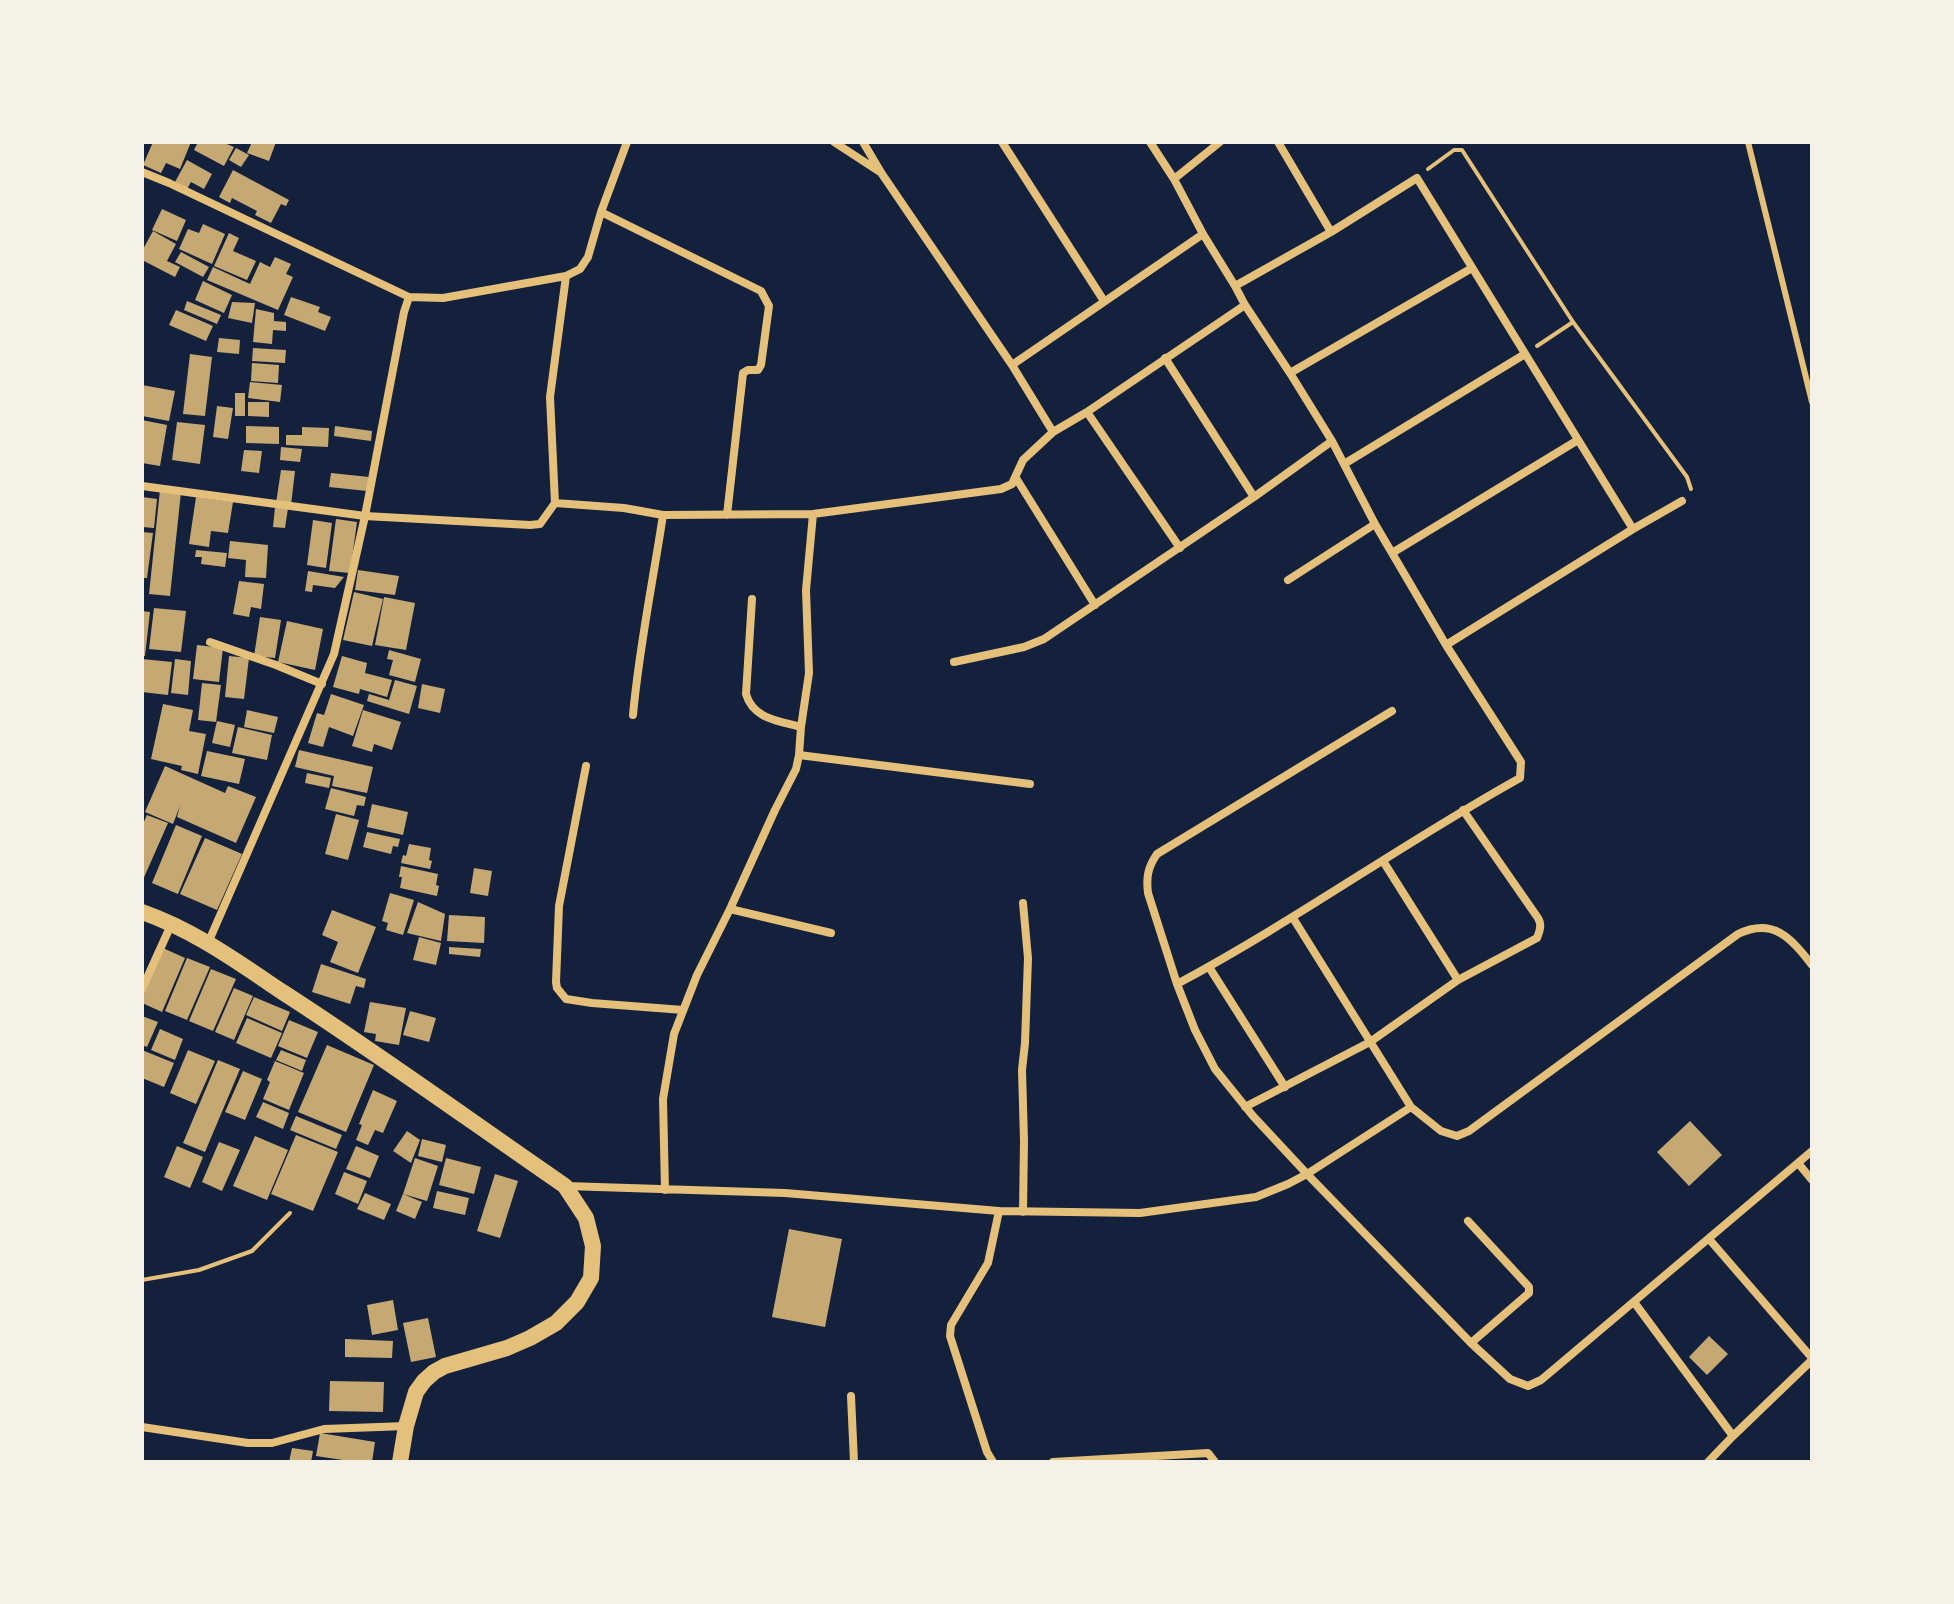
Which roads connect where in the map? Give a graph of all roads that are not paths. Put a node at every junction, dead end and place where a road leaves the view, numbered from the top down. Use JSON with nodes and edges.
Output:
{"nodes":[{"id":1,"x":627,"y":142,"type":"edge"},
{"id":2,"x":834,"y":142,"type":"edge"},
{"id":3,"x":863,"y":142,"type":"edge"},
{"id":4,"x":1002,"y":142,"type":"edge"},
{"id":5,"x":1150,"y":142,"type":"edge"},
{"id":6,"x":1220,"y":142,"type":"edge"},
{"id":7,"x":1278,"y":142,"type":"edge"},
{"id":8,"x":1748,"y":142,"type":"edge"},
{"id":9,"x":142,"y":172,"type":"edge"},
{"id":10,"x":882,"y":174,"type":"junction"},
{"id":11,"x":1174,"y":179,"type":"junction"},
{"id":12,"x":601,"y":212,"type":"junction"},
{"id":13,"x":1331,"y":232,"type":"junction"},
{"id":14,"x":1203,"y":234,"type":"junction"},
{"id":15,"x":1472,"y":268,"type":"junction"},
{"id":16,"x":566,"y":276,"type":"junction"},
{"id":17,"x":1235,"y":286,"type":"junction"},
{"id":18,"x":409,"y":297,"type":"junction"},
{"id":19,"x":1104,"y":301,"type":"junction"},
{"id":20,"x":1245,"y":305,"type":"junction"},
{"id":21,"x":1525,"y":354,"type":"junction"},
{"id":22,"x":1165,"y":358,"type":"junction"},
{"id":23,"x":1012,"y":365,"type":"junction"},
{"id":24,"x":1290,"y":373,"type":"junction"},
{"id":25,"x":1812,"y":402,"type":"edge"},
{"id":26,"x":1087,"y":412,"type":"junction"},
{"id":27,"x":1053,"y":432,"type":"junction"},
{"id":28,"x":1578,"y":440,"type":"junction"},
{"id":29,"x":1332,"y":441,"type":"junction"},
{"id":30,"x":1344,"y":464,"type":"junction"},
{"id":31,"x":1016,"y":478,"type":"junction"},
{"id":32,"x":142,"y":486,"type":"edge"},
{"id":33,"x":1254,"y":497,"type":"junction"},
{"id":34,"x":1682,"y":501,"type":"road end"},
{"id":35,"x":555,"y":503,"type":"junction"},
{"id":36,"x":813,"y":514,"type":"junction"},
{"id":37,"x":663,"y":515,"type":"junction"},
{"id":38,"x":727,"y":515,"type":"junction"},
{"id":39,"x":365,"y":516,"type":"junction"},
{"id":40,"x":1375,"y":524,"type":"junction"},
{"id":41,"x":1633,"y":529,"type":"junction"},
{"id":42,"x":1180,"y":548,"type":"junction"},
{"id":43,"x":1392,"y":553,"type":"junction"},
{"id":44,"x":1288,"y":580,"type":"dead end"},
{"id":45,"x":752,"y":599,"type":"dead end"},
{"id":46,"x":1095,"y":605,"type":"junction"},
{"id":47,"x":210,"y":642,"type":"dead end"},
{"id":48,"x":1446,"y":645,"type":"junction"},
{"id":49,"x":954,"y":662,"type":"dead end"},
{"id":50,"x":322,"y":684,"type":"junction"},
{"id":51,"x":1392,"y":711,"type":"dead end"},
{"id":52,"x":633,"y":715,"type":"dead end"},
{"id":53,"x":801,"y":727,"type":"junction"},
{"id":54,"x":799,"y":755,"type":"junction"},
{"id":55,"x":586,"y":766,"type":"dead end"},
{"id":56,"x":1030,"y":784,"type":"dead end"},
{"id":57,"x":1463,"y":810,"type":"junction"},
{"id":58,"x":1383,"y":861,"type":"junction"},
{"id":59,"x":1023,"y":903,"type":"dead end"},
{"id":60,"x":730,"y":909,"type":"junction"},
{"id":61,"x":142,"y":912,"type":"edge"},
{"id":62,"x":1293,"y":918,"type":"junction"},
{"id":63,"x":172,"y":924,"type":"junction"},
{"id":64,"x":831,"y":933,"type":"dead end"},
{"id":65,"x":208,"y":943,"type":"junction"},
{"id":66,"x":1812,"y":965,"type":"edge"},
{"id":67,"x":1209,"y":967,"type":"junction"},
{"id":68,"x":1458,"y":980,"type":"junction"},
{"id":69,"x":1178,"y":983,"type":"junction"},
{"id":70,"x":142,"y":989,"type":"edge"},
{"id":71,"x":683,"y":1010,"type":"junction"},
{"id":72,"x":1370,"y":1042,"type":"junction"},
{"id":73,"x":1285,"y":1087,"type":"junction"},
{"id":74,"x":1245,"y":1107,"type":"junction"},
{"id":75,"x":1411,"y":1107,"type":"junction"},
{"id":76,"x":1812,"y":1151,"type":"edge"},
{"id":77,"x":1798,"y":1163,"type":"junction"},
{"id":78,"x":1307,"y":1174,"type":"junction"},
{"id":79,"x":1812,"y":1180,"type":"edge"},
{"id":80,"x":565,"y":1186,"type":"junction"},
{"id":81,"x":665,"y":1190,"type":"junction"},
{"id":82,"x":999,"y":1211,"type":"junction"},
{"id":83,"x":1023,"y":1212,"type":"junction"},
{"id":84,"x":1468,"y":1221,"type":"dead end"},
{"id":85,"x":1709,"y":1239,"type":"junction"},
{"id":86,"x":1634,"y":1302,"type":"junction"},
{"id":87,"x":1471,"y":1343,"type":"junction"},
{"id":88,"x":1812,"y":1359,"type":"edge"},
{"id":89,"x":851,"y":1396,"type":"dead end"},
{"id":90,"x":406,"y":1426,"type":"junction"},
{"id":91,"x":142,"y":1427,"type":"edge"},
{"id":92,"x":1733,"y":1436,"type":"junction"},
{"id":93,"x":1085,"y":1461,"type":"edge"},
{"id":94,"x":400,"y":1462,"type":"edge"},
{"id":95,"x":854,"y":1462,"type":"edge"},
{"id":96,"x":993,"y":1462,"type":"edge"},
{"id":97,"x":1053,"y":1462,"type":"edge"},
{"id":98,"x":1215,"y":1462,"type":"edge"},
{"id":99,"x":1708,"y":1462,"type":"edge"}],
"edges":[{"from":1,"to":12,"type":"street"},
{"from":2,"to":10,"type":"street"},
{"from":3,"to":10,"type":"street"},
{"from":4,"to":19,"type":"street"},
{"from":5,"to":11,"type":"street"},
{"from":6,"to":11,"type":"street"},
{"from":7,"to":13,"type":"street"},
{"from":8,"to":25,"type":"lane"},
{"from":9,"to":18,"type":"street"},
{"from":10,"to":23,"type":"street"},
{"from":11,"to":14,"type":"street"},
{"from":12,"to":16,"type":"street"},
{"from":12,"to":38,"type":"street"},
{"from":13,"to":15,"type":"street"},
{"from":13,"to":17,"type":"street"},
{"from":14,"to":17,"type":"street"},
{"from":14,"to":19,"type":"street"},
{"from":15,"to":21,"type":"street"},
{"from":15,"to":24,"type":"street"},
{"from":16,"to":18,"type":"street"},
{"from":16,"to":35,"type":"street"},
{"from":17,"to":20,"type":"street"},
{"from":18,"to":39,"type":"street"},
{"from":19,"to":23,"type":"street"},
{"from":20,"to":22,"type":"street"},
{"from":20,"to":24,"type":"street"},
{"from":21,"to":28,"type":"street"},
{"from":21,"to":30,"type":"street"},
{"from":22,"to":26,"type":"street"},
{"from":22,"to":33,"type":"street"},
{"from":23,"to":27,"type":"street"},
{"from":24,"to":29,"type":"street"},
{"from":26,"to":27,"type":"street"},
{"from":26,"to":42,"type":"street"},
{"from":27,"to":31,"type":"street"},
{"from":28,"to":41,"type":"street"},
{"from":28,"to":43,"type":"street"},
{"from":29,"to":30,"type":"street"},
{"from":29,"to":33,"type":"street"},
{"from":30,"to":40,"type":"street"},
{"from":31,"to":36,"type":"street"},
{"from":31,"to":46,"type":"street"},
{"from":32,"to":39,"type":"street"},
{"from":33,"to":42,"type":"street"},
{"from":34,"to":41,"type":"street"},
{"from":35,"to":37,"type":"street"},
{"from":35,"to":39,"type":"street"},
{"from":36,"to":38,"type":"street"},
{"from":36,"to":53,"type":"street"},
{"from":37,"to":38,"type":"street"},
{"from":37,"to":52,"type":"street"},
{"from":39,"to":50,"type":"street"},
{"from":40,"to":43,"type":"street"},
{"from":40,"to":44,"type":"street"},
{"from":41,"to":48,"type":"street"},
{"from":42,"to":46,"type":"street"},
{"from":43,"to":48,"type":"street"},
{"from":45,"to":53,"type":"street"},
{"from":46,"to":49,"type":"street"},
{"from":47,"to":50,"type":"street"},
{"from":48,"to":57,"type":"street"},
{"from":50,"to":65,"type":"street"},
{"from":51,"to":69,"type":"street"},
{"from":53,"to":54,"type":"street"},
{"from":54,"to":56,"type":"street"},
{"from":54,"to":60,"type":"street"},
{"from":55,"to":71,"type":"street"},
{"from":57,"to":58,"type":"street"},
{"from":57,"to":68,"type":"street"},
{"from":58,"to":62,"type":"street"},
{"from":58,"to":68,"type":"street"},
{"from":59,"to":83,"type":"street"},
{"from":60,"to":64,"type":"street"},
{"from":60,"to":71,"type":"street"},
{"from":61,"to":63,"type":"main road"},
{"from":62,"to":67,"type":"street"},
{"from":62,"to":72,"type":"street"},
{"from":63,"to":65,"type":"main road"},
{"from":63,"to":70,"type":"street"},
{"from":65,"to":80,"type":"main road"},
{"from":66,"to":75,"type":"street"},
{"from":67,"to":69,"type":"street"},
{"from":67,"to":73,"type":"street"},
{"from":68,"to":72,"type":"street"},
{"from":69,"to":74,"type":"street"},
{"from":71,"to":81,"type":"street"},
{"from":72,"to":73,"type":"street"},
{"from":72,"to":75,"type":"street"},
{"from":73,"to":74,"type":"street"},
{"from":74,"to":78,"type":"street"},
{"from":75,"to":78,"type":"street"},
{"from":76,"to":77,"type":"street"},
{"from":77,"to":79,"type":"street"},
{"from":77,"to":85,"type":"street"},
{"from":78,"to":83,"type":"street"},
{"from":78,"to":87,"type":"street"},
{"from":80,"to":81,"type":"street"},
{"from":80,"to":90,"type":"main road"},
{"from":81,"to":82,"type":"street"},
{"from":82,"to":83,"type":"street"},
{"from":82,"to":96,"type":"street"},
{"from":84,"to":87,"type":"street"},
{"from":85,"to":86,"type":"street"},
{"from":85,"to":88,"type":"street"},
{"from":86,"to":87,"type":"street"},
{"from":86,"to":92,"type":"street"},
{"from":88,"to":92,"type":"street"},
{"from":89,"to":95,"type":"street"},
{"from":90,"to":91,"type":"street"},
{"from":90,"to":94,"type":"main road"},
{"from":92,"to":99,"type":"street"},
{"from":93,"to":97,"type":"street"},
{"from":93,"to":98,"type":"street"}]}
